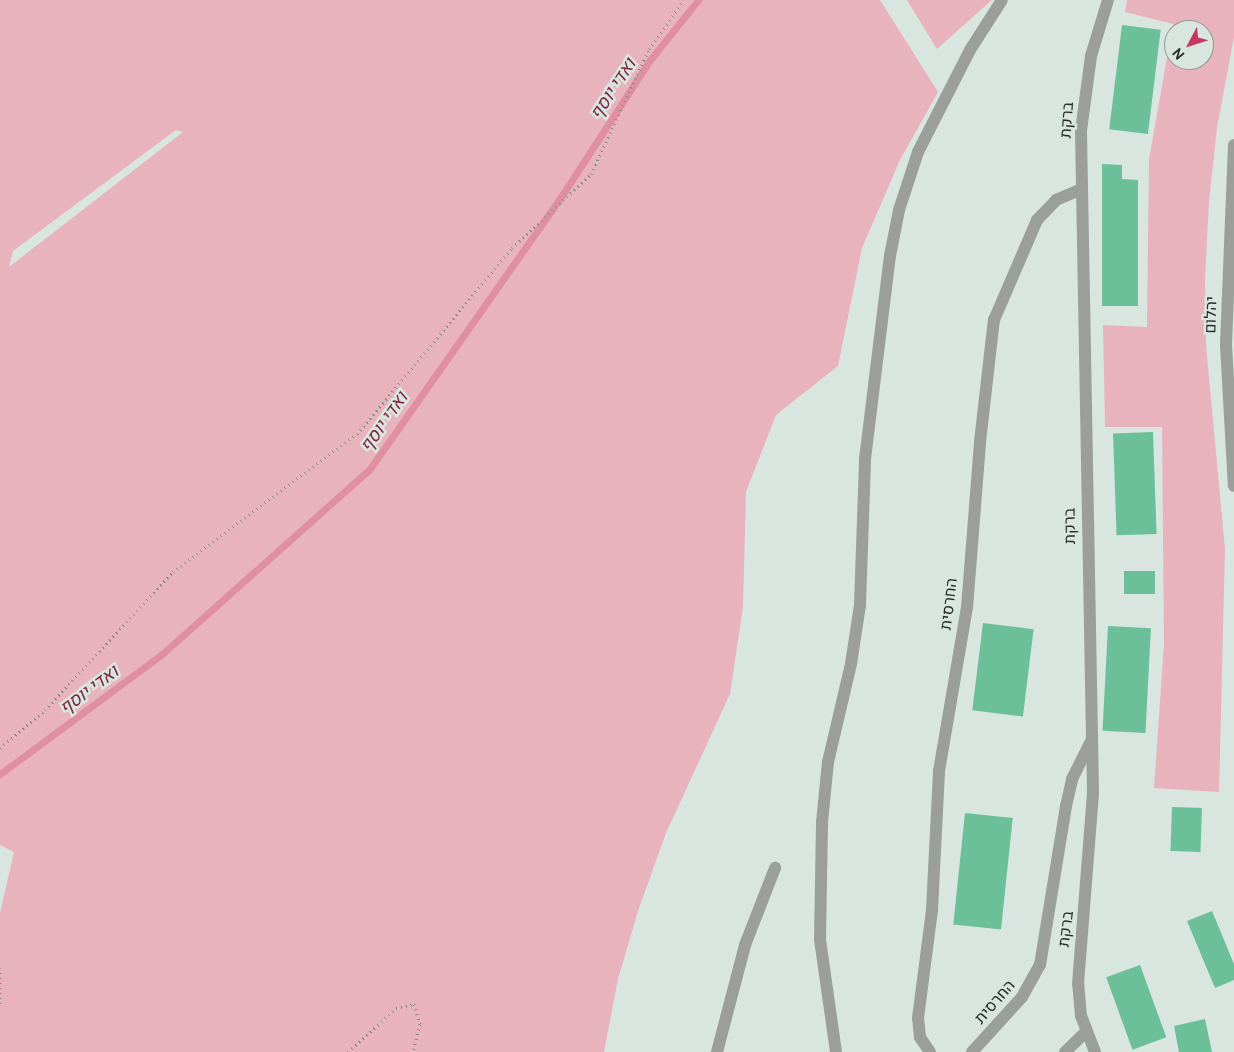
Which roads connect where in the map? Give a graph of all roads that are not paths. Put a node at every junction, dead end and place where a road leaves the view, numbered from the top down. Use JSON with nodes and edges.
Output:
{"nodes":[{"id":1,"x":1002,"y":0,"type":"edge"},
{"id":2,"x":1108,"y":0,"type":"edge"},
{"id":3,"x":1234,"y":144,"type":"edge"},
{"id":4,"x":1082,"y":188,"type":"junction"},
{"id":5,"x":1234,"y":486,"type":"edge"},
{"id":6,"x":1092,"y":738,"type":"junction"},
{"id":7,"x":775,"y":868,"type":"dead end"},
{"id":8,"x":1086,"y":1032,"type":"junction"},
{"id":9,"x":717,"y":1052,"type":"edge"},
{"id":10,"x":836,"y":1052,"type":"edge"},
{"id":11,"x":930,"y":1052,"type":"edge"},
{"id":12,"x":972,"y":1052,"type":"edge"},
{"id":13,"x":1065,"y":1052,"type":"edge"},
{"id":14,"x":1095,"y":1052,"type":"edge"}],
"edges":[{"from":1,"to":10,"type":"street"},
{"from":2,"to":4,"type":"street","name":"ברקת"},
{"from":3,"to":5,"type":"street","name":"יהלום"},
{"from":4,"to":6,"type":"street","name":"ברקת"},
{"from":4,"to":11,"type":"street","name":"החרסית"},
{"from":6,"to":8,"type":"street","name":"ברקת"},
{"from":6,"to":12,"type":"street","name":"החרסית"},
{"from":7,"to":9,"type":"street"},
{"from":8,"to":13,"type":"street"},
{"from":8,"to":14,"type":"street","name":"ברקת"}]}
